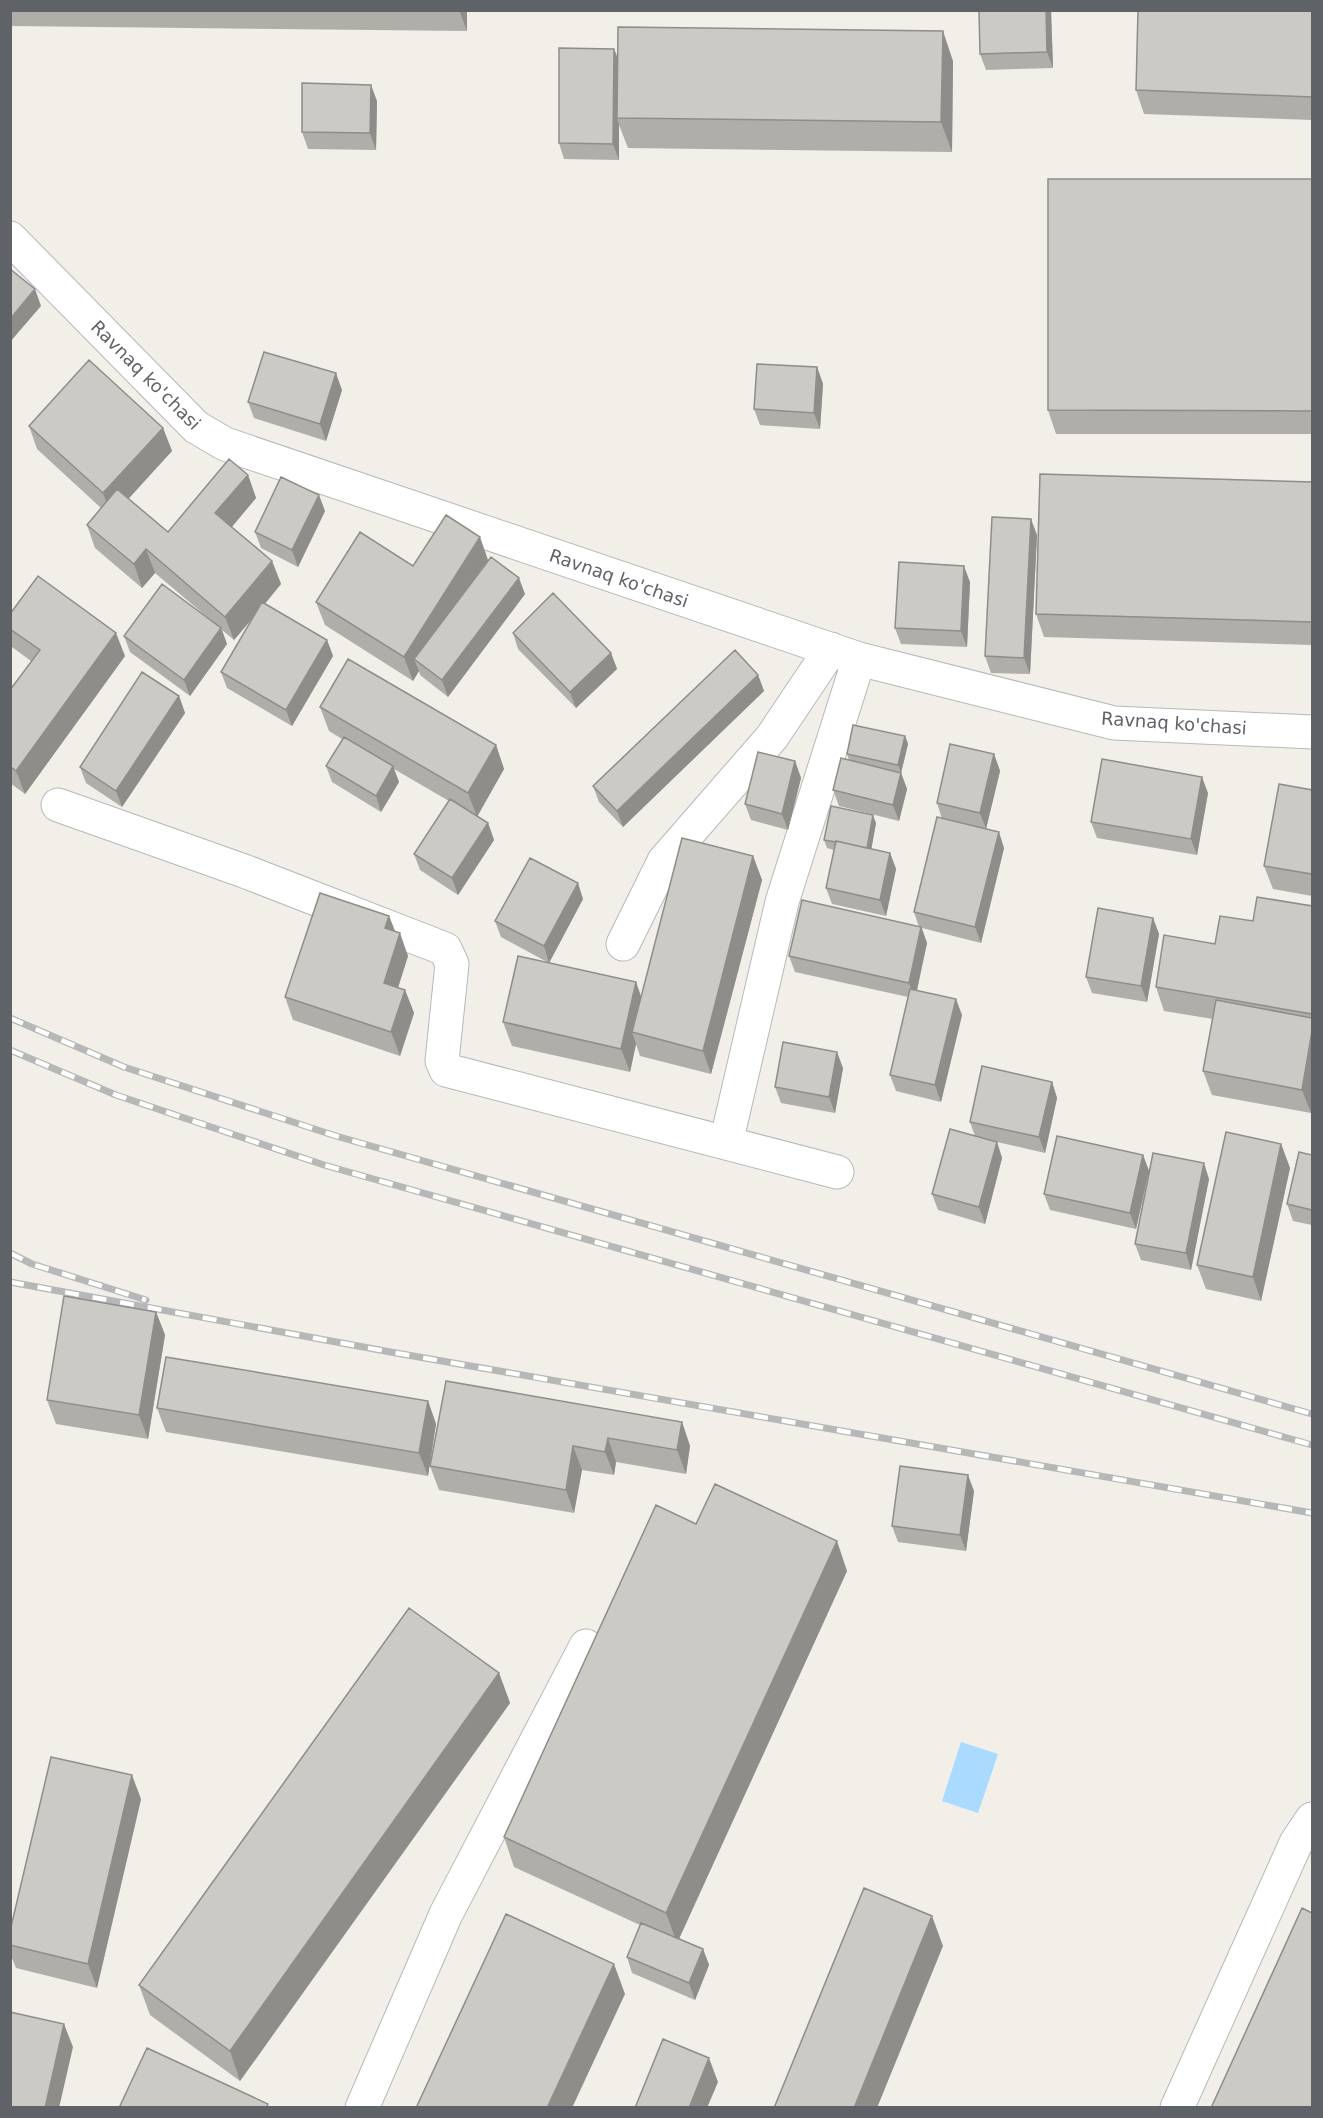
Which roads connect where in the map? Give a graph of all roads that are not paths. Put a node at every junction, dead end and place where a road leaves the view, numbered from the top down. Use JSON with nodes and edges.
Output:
{"nodes":[{"id":1,"x":10,"y":238,"type":"edge"},
{"id":2,"x":845,"y":654,"type":"junction"},
{"id":3,"x":1312,"y":732,"type":"edge"},
{"id":4,"x":58,"y":805,"type":"dead end"},
{"id":5,"x":623,"y":944,"type":"dead end"},
{"id":6,"x":726,"y":1143,"type":"junction"},
{"id":7,"x":837,"y":1172,"type":"dead end"},
{"id":8,"x":586,"y":1646,"type":"dead end"},
{"id":9,"x":1312,"y":1819,"type":"edge"},
{"id":10,"x":362,"y":2108,"type":"edge"},
{"id":11,"x":1177,"y":2108,"type":"edge"}],
"edges":[{"from":1,"to":2,"type":"street","name":"Ravnaq ko'chasi"},
{"from":2,"to":3,"type":"street","name":"Ravnaq ko'chasi"},
{"from":2,"to":5,"type":"street"},
{"from":2,"to":6,"type":"street"},
{"from":4,"to":6,"type":"street"},
{"from":6,"to":7,"type":"street"},
{"from":8,"to":10,"type":"street"},
{"from":9,"to":11,"type":"street"}]}
